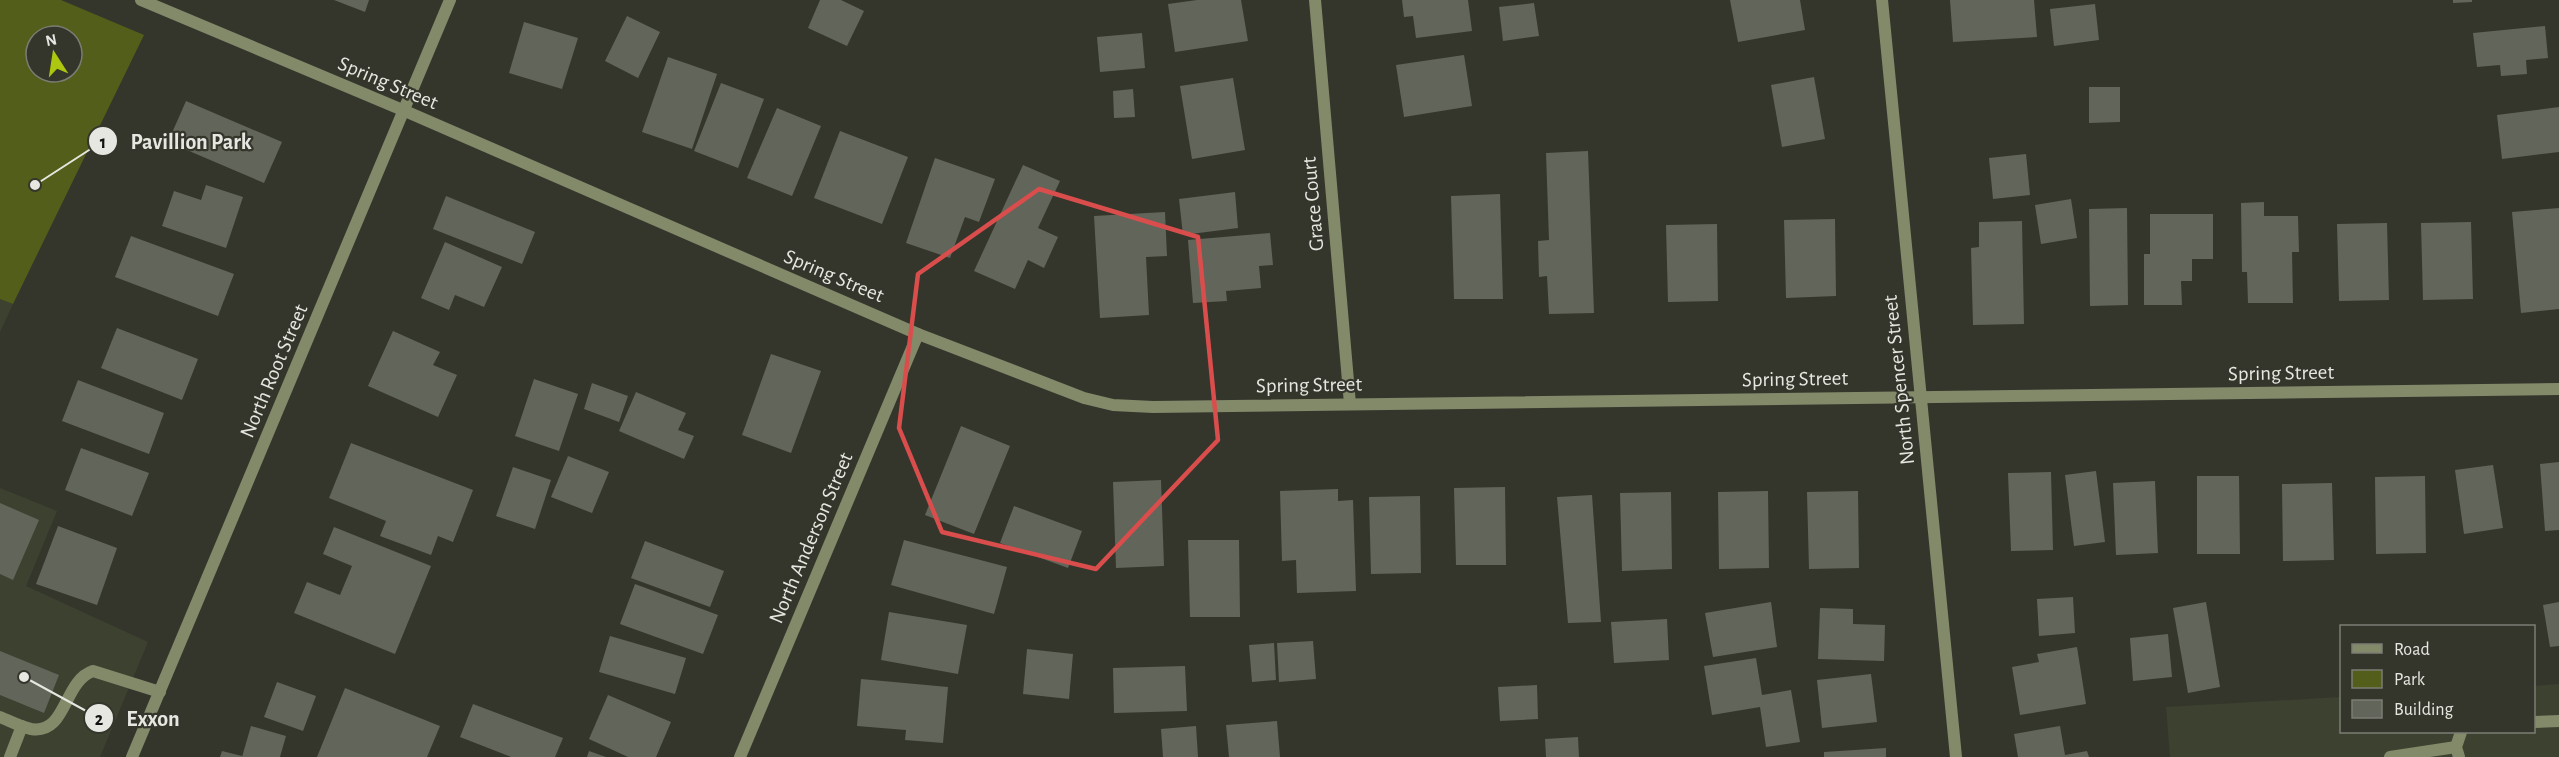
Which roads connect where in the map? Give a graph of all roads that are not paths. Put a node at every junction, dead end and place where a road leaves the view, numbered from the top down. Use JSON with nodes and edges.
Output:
{"nodes":[{"id":1,"x":141,"y":0,"type":"edge"},
{"id":2,"x":450,"y":0,"type":"edge"},
{"id":3,"x":1315,"y":0,"type":"edge"},
{"id":4,"x":1882,"y":0,"type":"edge"},
{"id":5,"x":405,"y":111,"type":"junction"},
{"id":6,"x":918,"y":334,"type":"junction"},
{"id":7,"x":2559,"y":389,"type":"edge"},
{"id":8,"x":1920,"y":397,"type":"junction"},
{"id":9,"x":1350,"y":404,"type":"junction"},
{"id":10,"x":160,"y":692,"type":"junction"},
{"id":11,"x":0,"y":717,"type":"edge"},
{"id":12,"x":2559,"y":721,"type":"edge"},
{"id":13,"x":2535,"y":722,"type":"edge"},
{"id":14,"x":22,"y":726,"type":"junction"},
{"id":15,"x":2461,"y":733,"type":"edge"},
{"id":16,"x":2457,"y":752,"type":"edge"},
{"id":17,"x":10,"y":757,"type":"edge"},
{"id":18,"x":132,"y":757,"type":"edge"},
{"id":19,"x":740,"y":757,"type":"edge"},
{"id":20,"x":1956,"y":757,"type":"edge"},
{"id":21,"x":2390,"y":757,"type":"edge"}],
"edges":[{"from":1,"to":5,"type":"street","name":"Spring Street"},
{"from":2,"to":5,"type":"street","name":"North Root Street"},
{"from":3,"to":9,"type":"street","name":"Grace Court"},
{"from":4,"to":8,"type":"street","name":"North Spencer Street"},
{"from":5,"to":6,"type":"street","name":"Spring Street"},
{"from":5,"to":10,"type":"street","name":"North Root Street"},
{"from":6,"to":9,"type":"street","name":"Spring Street"},
{"from":6,"to":19,"type":"street","name":"North Anderson Street"},
{"from":7,"to":8,"type":"street","name":"Spring Street"},
{"from":8,"to":9,"type":"street","name":"Spring Street"},
{"from":8,"to":20,"type":"street","name":"North Spencer Street"},
{"from":10,"to":14,"type":"street"},
{"from":10,"to":18,"type":"street","name":"North Root Street"},
{"from":11,"to":14,"type":"street"},
{"from":12,"to":13,"type":"street"},
{"from":14,"to":17,"type":"street"},
{"from":15,"to":16,"type":"street"},
{"from":16,"to":21,"type":"street"}]}
